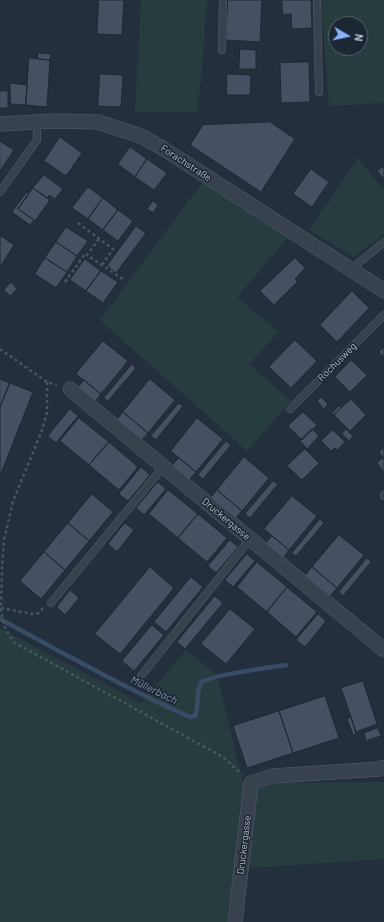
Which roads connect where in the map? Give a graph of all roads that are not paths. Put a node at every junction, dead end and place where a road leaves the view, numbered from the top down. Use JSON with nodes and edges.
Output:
{"nodes":[{"id":1,"x":223,"y":0,"type":"edge"},
{"id":2,"x":317,"y":0,"type":"edge"},
{"id":3,"x":222,"y":50,"type":"dead end"},
{"id":4,"x":319,"y":92,"type":"dead end"},
{"id":5,"x":37,"y":122,"type":"junction"},
{"id":6,"x":0,"y":124,"type":"edge"},
{"id":7,"x":0,"y":192,"type":"edge"},
{"id":8,"x":384,"y":242,"type":"edge"},
{"id":9,"x":350,"y":270,"type":"junction"},
{"id":10,"x":384,"y":291,"type":"edge"},
{"id":11,"x":384,"y":315,"type":"edge"},
{"id":12,"x":70,"y":389,"type":"dead end"},
{"id":13,"x":290,"y":409,"type":"dead end"},
{"id":14,"x":163,"y":467,"type":"junction"},
{"id":15,"x":250,"y":539,"type":"junction"},
{"id":16,"x":51,"y":603,"type":"road end"},
{"id":17,"x":384,"y":651,"type":"edge"},
{"id":18,"x":141,"y":676,"type":"dead end"},
{"id":19,"x":384,"y":767,"type":"edge"},
{"id":20,"x":235,"y":922,"type":"edge"}],
"edges":[{"from":1,"to":3,"type":"lane"},
{"from":2,"to":4,"type":"lane"},
{"from":5,"to":6,"type":"street","name":"Forachstraße"},
{"from":5,"to":7,"type":"lane"},
{"from":5,"to":9,"type":"street","name":"Forachstraße"},
{"from":8,"to":9,"type":"lane"},
{"from":9,"to":10,"type":"street","name":"Forachstraße"},
{"from":11,"to":13,"type":"lane","name":"Rochusweg"},
{"from":12,"to":14,"type":"street","name":"Druckergasse"},
{"from":14,"to":15,"type":"street","name":"Druckergasse"},
{"from":14,"to":16,"type":"lane"},
{"from":15,"to":17,"type":"street","name":"Druckergasse"},
{"from":15,"to":18,"type":"lane"},
{"from":19,"to":20,"type":"street","name":"Druckergasse"}]}
